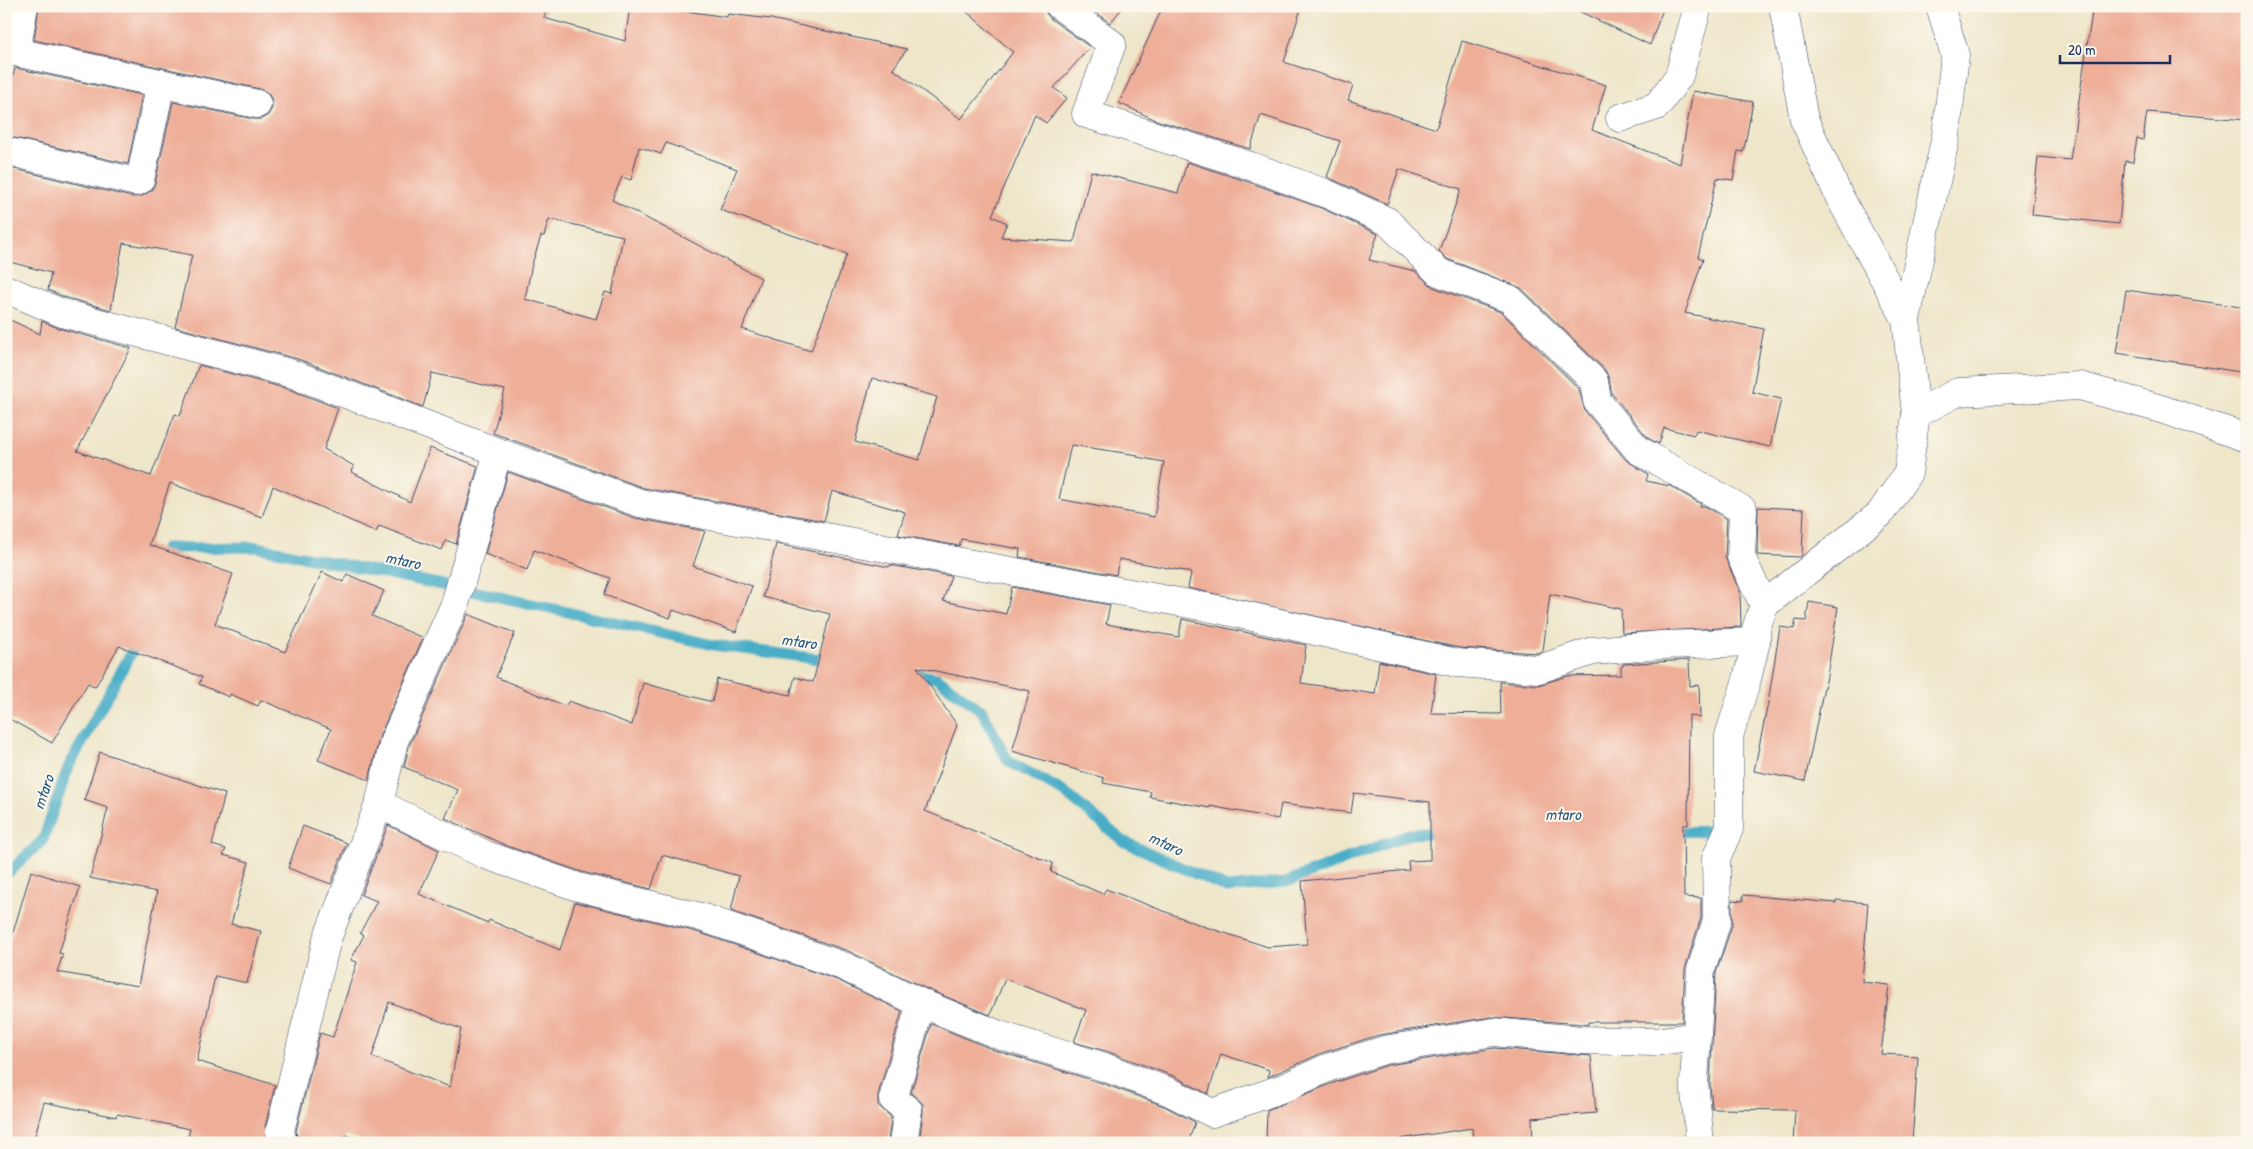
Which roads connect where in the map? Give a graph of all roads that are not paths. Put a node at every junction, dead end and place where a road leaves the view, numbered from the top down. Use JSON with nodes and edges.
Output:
{"nodes":[{"id":1,"x":24,"y":6,"type":"edge"},
{"id":2,"x":1060,"y":6,"type":"edge"},
{"id":3,"x":1698,"y":6,"type":"edge"},
{"id":4,"x":1783,"y":6,"type":"edge"},
{"id":5,"x":1940,"y":6,"type":"edge"},
{"id":6,"x":11,"y":51,"type":"edge"},
{"id":7,"x":161,"y":83,"type":"junction"},
{"id":8,"x":257,"y":104,"type":"dead end"},
{"id":9,"x":1620,"y":118,"type":"dead end"},
{"id":10,"x":6,"y":151,"type":"edge"},
{"id":11,"x":6,"y":289,"type":"edge"},
{"id":12,"x":1906,"y":319,"type":"junction"},
{"id":13,"x":1916,"y":414,"type":"junction"},
{"id":14,"x":2247,"y":438,"type":"edge"},
{"id":15,"x":498,"y":452,"type":"junction"},
{"id":16,"x":1764,"y":605,"type":"junction"},
{"id":17,"x":1756,"y":642,"type":"junction"},
{"id":18,"x":379,"y":804,"type":"junction"},
{"id":19,"x":921,"y":1003,"type":"junction"},
{"id":20,"x":1696,"y":1036,"type":"junction"},
{"id":21,"x":284,"y":1143,"type":"edge"},
{"id":22,"x":903,"y":1143,"type":"edge"},
{"id":23,"x":1700,"y":1143,"type":"edge"}],
"edges":[{"from":1,"to":6,"type":"street"},
{"from":2,"to":16,"type":"street"},
{"from":3,"to":9,"type":"street"},
{"from":4,"to":12,"type":"street"},
{"from":5,"to":12,"type":"street"},
{"from":6,"to":7,"type":"street"},
{"from":7,"to":8,"type":"street"},
{"from":7,"to":10,"type":"street"},
{"from":11,"to":15,"type":"street"},
{"from":12,"to":13,"type":"street"},
{"from":13,"to":14,"type":"street"},
{"from":13,"to":16,"type":"street"},
{"from":15,"to":17,"type":"street"},
{"from":15,"to":18,"type":"street"},
{"from":16,"to":17,"type":"street"},
{"from":17,"to":20,"type":"street"},
{"from":18,"to":19,"type":"street"},
{"from":18,"to":21,"type":"street"},
{"from":19,"to":20,"type":"street"},
{"from":19,"to":22,"type":"street"},
{"from":20,"to":23,"type":"street"}]}
